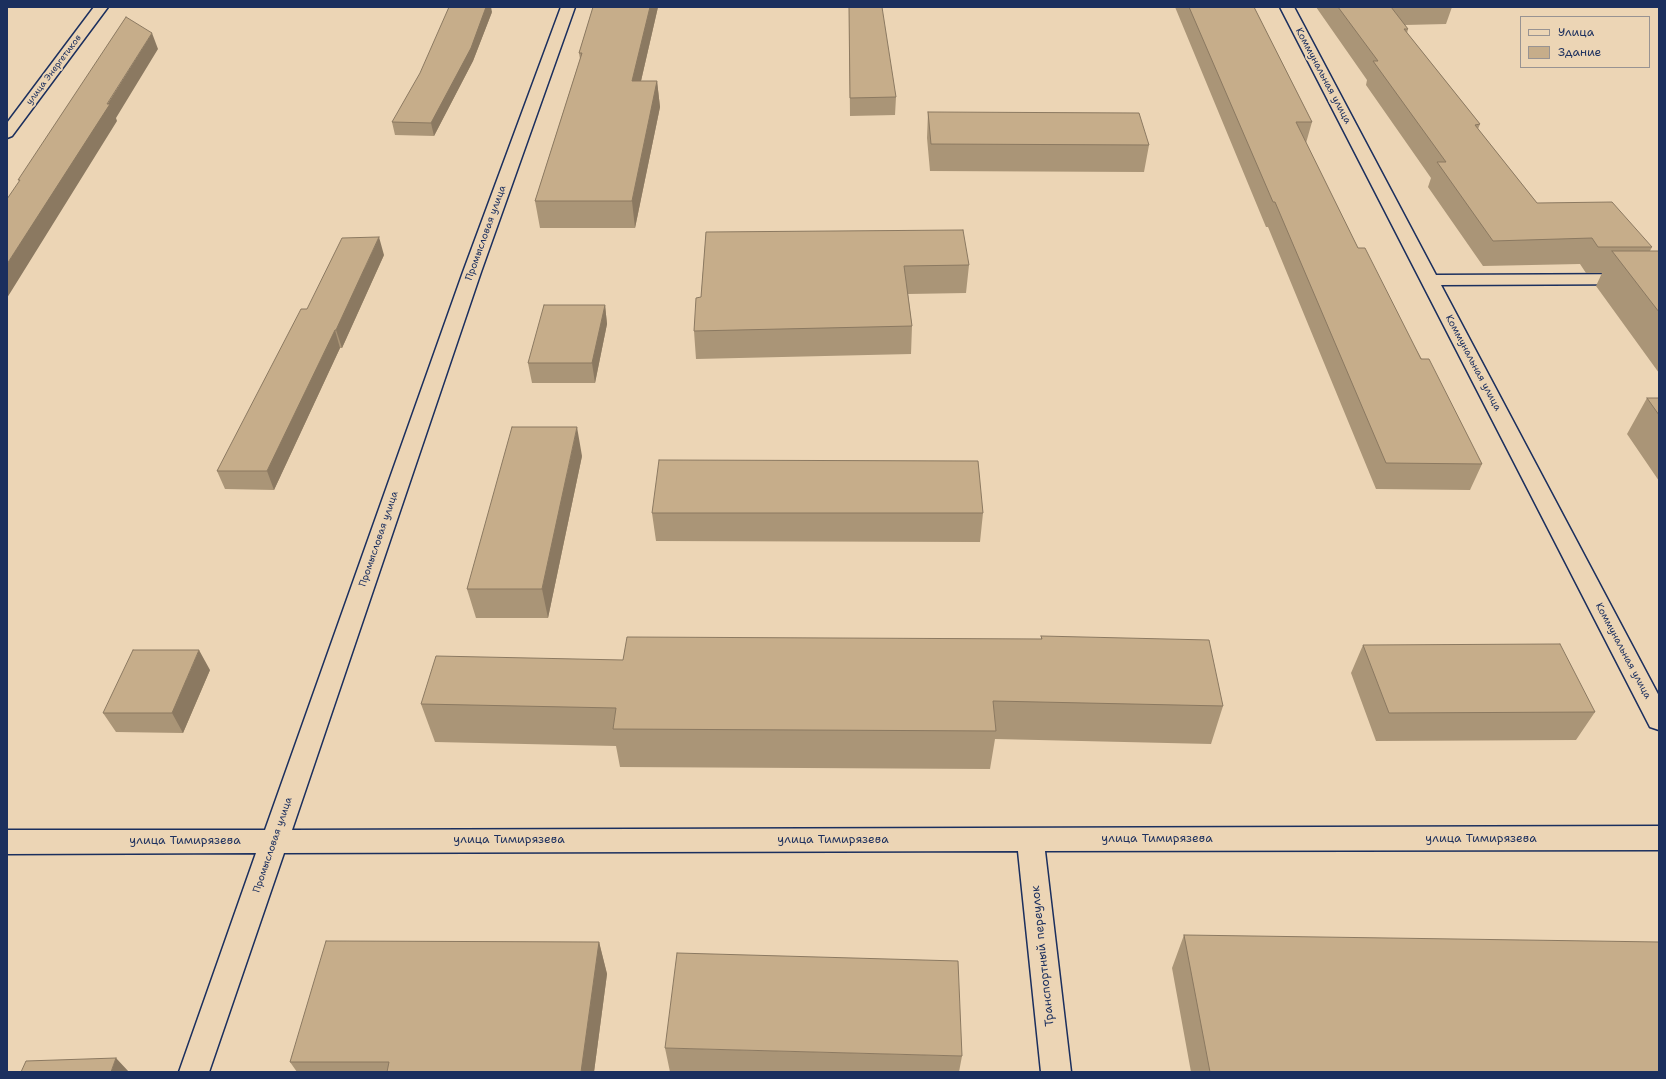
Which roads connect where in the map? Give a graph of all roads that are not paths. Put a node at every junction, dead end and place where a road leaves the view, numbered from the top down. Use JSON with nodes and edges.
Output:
{"nodes":[{"id":1,"x":100,"y":7,"type":"edge"},
{"id":2,"x":568,"y":7,"type":"edge"},
{"id":3,"x":1287,"y":7,"type":"edge"},
{"id":4,"x":7,"y":132,"type":"edge"},
{"id":5,"x":1659,"y":279,"type":"edge"},
{"id":6,"x":1430,"y":280,"type":"junction"},
{"id":7,"x":1659,"y":720,"type":"edge"},
{"id":8,"x":1659,"y":838,"type":"edge"},
{"id":9,"x":1030,"y":839,"type":"junction"},
{"id":10,"x":274,"y":841,"type":"junction"},
{"id":11,"x":7,"y":842,"type":"edge"},
{"id":12,"x":1061,"y":1068,"type":"edge"},
{"id":13,"x":194,"y":1072,"type":"edge"}],
"edges":[{"from":1,"to":4,"type":"street","name":"улица Энергетиков"},
{"from":2,"to":10,"type":"street","name":"Промысловая улица"},
{"from":3,"to":6,"type":"street","name":"Коммунальная улица"},
{"from":5,"to":6,"type":"street"},
{"from":6,"to":7,"type":"street","name":"Коммунальная улица"},
{"from":8,"to":9,"type":"street","name":"улица Тимирязева"},
{"from":9,"to":10,"type":"street","name":"улица Тимирязева"},
{"from":9,"to":12,"type":"street","name":"Транспортный переулок"},
{"from":10,"to":11,"type":"street","name":"улица Тимирязева"},
{"from":10,"to":13,"type":"street","name":"Промысловая улица"}]}
